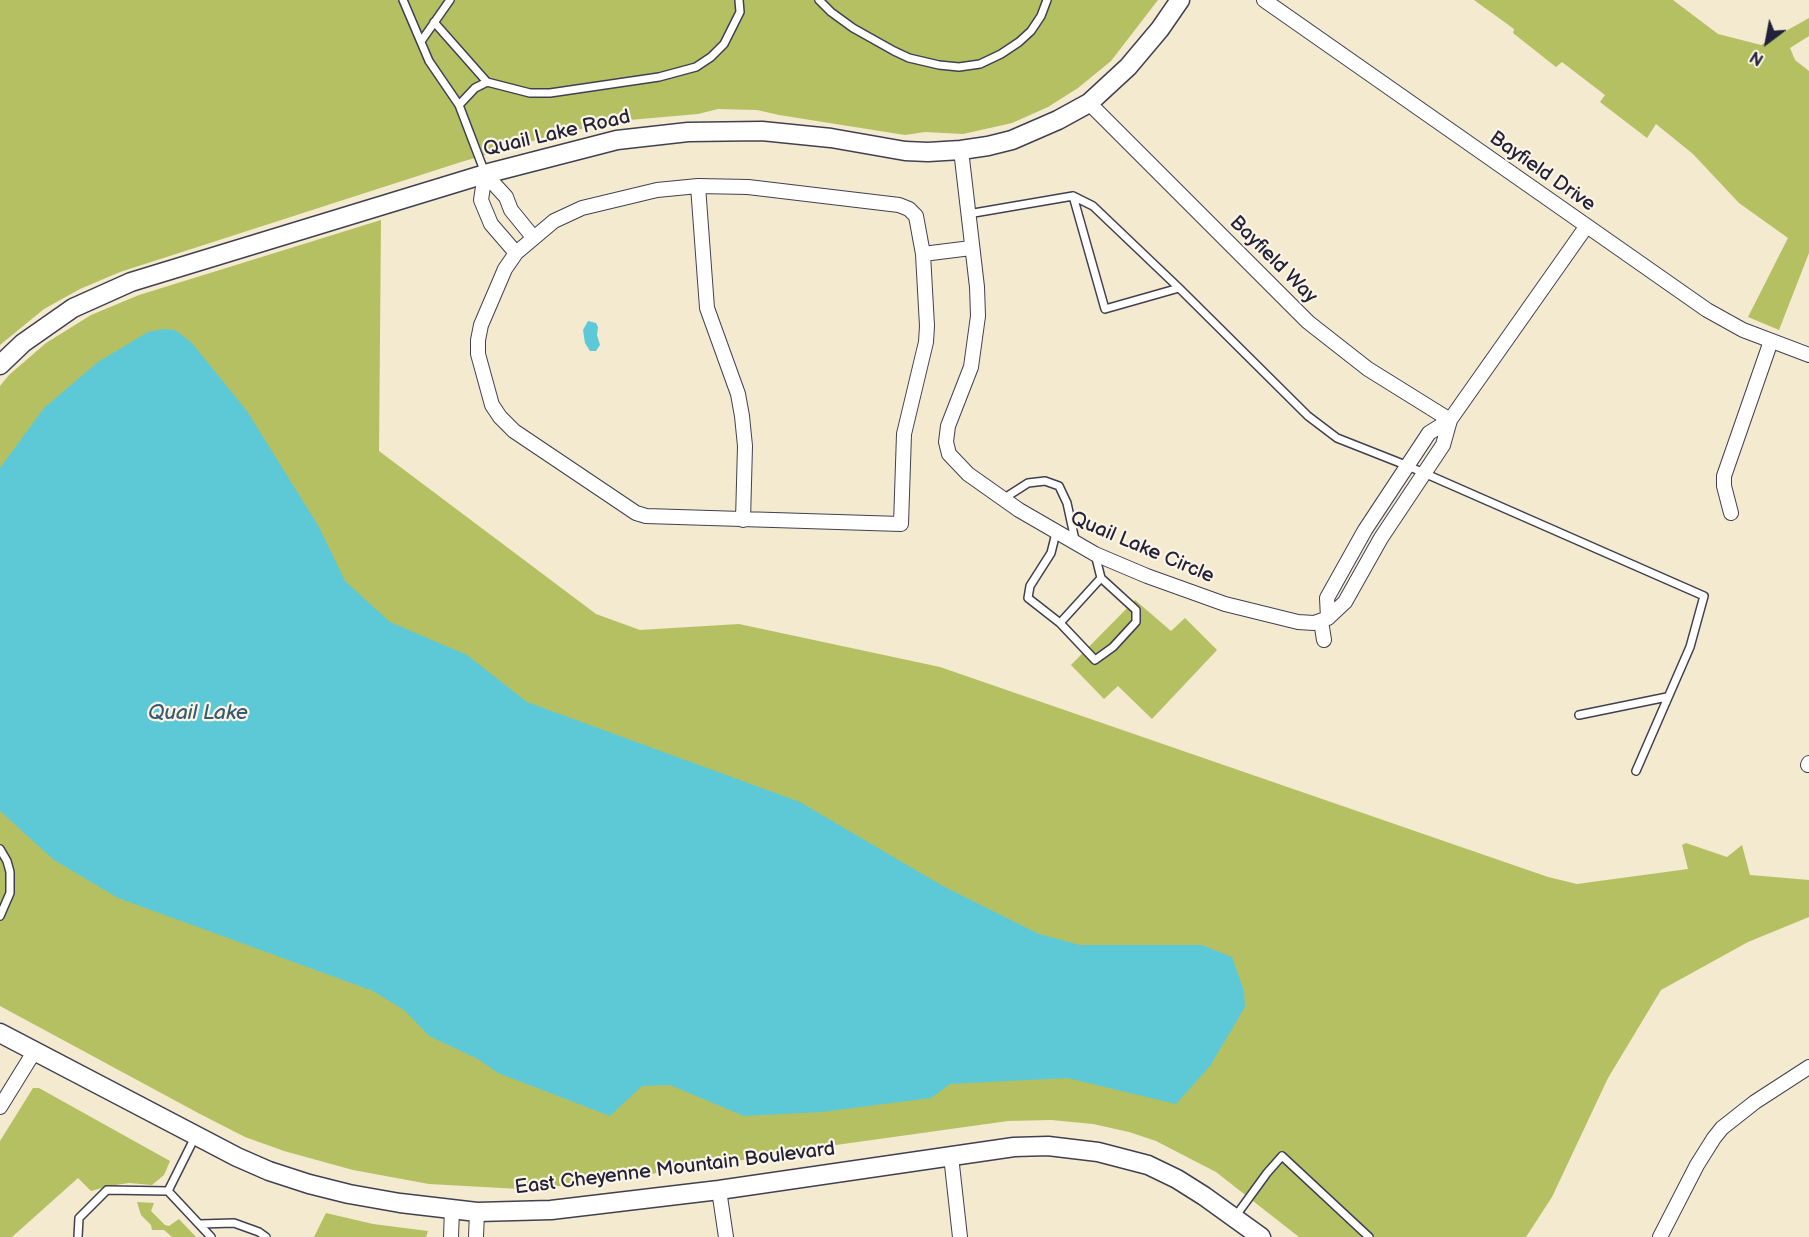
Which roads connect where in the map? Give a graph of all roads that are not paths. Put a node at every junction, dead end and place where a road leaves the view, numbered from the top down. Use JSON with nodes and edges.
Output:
{"nodes":[{"id":1,"x":403,"y":0,"type":"edge"},
{"id":2,"x":450,"y":0,"type":"edge"},
{"id":3,"x":739,"y":0,"type":"edge"},
{"id":4,"x":819,"y":0,"type":"edge"},
{"id":5,"x":1047,"y":0,"type":"edge"},
{"id":6,"x":1180,"y":0,"type":"edge"},
{"id":7,"x":1264,"y":0,"type":"edge"},
{"id":8,"x":434,"y":22,"type":"junction"},
{"id":9,"x":422,"y":40,"type":"junction"},
{"id":10,"x":487,"y":82,"type":"junction"},
{"id":11,"x":1089,"y":103,"type":"junction"},
{"id":12,"x":459,"y":105,"type":"junction"},
{"id":13,"x":961,"y":150,"type":"junction"},
{"id":14,"x":485,"y":174,"type":"junction"},
{"id":15,"x":698,"y":186,"type":"junction"},
{"id":16,"x":1073,"y":196,"type":"junction"},
{"id":17,"x":968,"y":214,"type":"junction"},
{"id":18,"x":1586,"y":227,"type":"junction"},
{"id":19,"x":533,"y":237,"type":"junction"},
{"id":20,"x":971,"y":248,"type":"junction"},
{"id":21,"x":516,"y":253,"type":"junction"},
{"id":22,"x":923,"y":254,"type":"junction"},
{"id":23,"x":1179,"y":288,"type":"junction"},
{"id":24,"x":1771,"y":341,"type":"junction"},
{"id":25,"x":1809,"y":355,"type":"edge"},
{"id":26,"x":0,"y":365,"type":"edge"},
{"id":27,"x":1450,"y":420,"type":"junction"},
{"id":28,"x":1408,"y":466,"type":"junction"},
{"id":29,"x":1424,"y":473,"type":"junction"},
{"id":30,"x":1003,"y":499,"type":"junction"},
{"id":31,"x":1731,"y":513,"type":"dead end"},
{"id":32,"x":743,"y":520,"type":"junction"},
{"id":33,"x":1056,"y":532,"type":"junction"},
{"id":34,"x":1075,"y":543,"type":"junction"},
{"id":35,"x":1095,"y":554,"type":"junction"},
{"id":36,"x":1101,"y":578,"type":"junction"},
{"id":37,"x":1325,"y":619,"type":"junction"},
{"id":38,"x":1060,"y":622,"type":"junction"},
{"id":39,"x":1324,"y":640,"type":"dead end"},
{"id":40,"x":1668,"y":697,"type":"junction"},
{"id":41,"x":1580,"y":715,"type":"dead end"},
{"id":42,"x":1636,"y":771,"type":"dead end"},
{"id":43,"x":0,"y":849,"type":"edge"},
{"id":44,"x":0,"y":916,"type":"edge"},
{"id":45,"x":0,"y":1033,"type":"edge"},
{"id":46,"x":34,"y":1052,"type":"junction"},
{"id":47,"x":1809,"y":1067,"type":"edge"},
{"id":48,"x":0,"y":1107,"type":"edge"},
{"id":49,"x":195,"y":1137,"type":"junction"},
{"id":50,"x":951,"y":1156,"type":"junction"},
{"id":51,"x":719,"y":1190,"type":"junction"},
{"id":52,"x":168,"y":1191,"type":"junction"},
{"id":53,"x":452,"y":1209,"type":"junction"},
{"id":54,"x":477,"y":1212,"type":"junction"},
{"id":55,"x":1235,"y":1218,"type":"junction"},
{"id":56,"x":200,"y":1224,"type":"junction"},
{"id":57,"x":1663,"y":1236,"type":"edge"},
{"id":58,"x":78,"y":1237,"type":"edge"},
{"id":59,"x":211,"y":1237,"type":"edge"},
{"id":60,"x":266,"y":1237,"type":"edge"},
{"id":61,"x":451,"y":1237,"type":"edge"},
{"id":62,"x":476,"y":1237,"type":"edge"},
{"id":63,"x":726,"y":1237,"type":"edge"},
{"id":64,"x":960,"y":1237,"type":"edge"},
{"id":65,"x":1261,"y":1237,"type":"edge"},
{"id":66,"x":1369,"y":1237,"type":"edge"}],
"edges":[{"from":1,"to":9,"type":"lane"},
{"from":2,"to":8,"type":"lane"},
{"from":3,"to":10,"type":"lane"},
{"from":4,"to":5,"type":"lane"},
{"from":6,"to":11,"type":"street","name":"Quail Lake Road"},
{"from":7,"to":18,"type":"street","name":"Bayfield Drive"},
{"from":8,"to":9,"type":"lane"},
{"from":8,"to":10,"type":"lane"},
{"from":9,"to":12,"type":"lane"},
{"from":10,"to":12,"type":"lane"},
{"from":11,"to":13,"type":"street","name":"Quail Lake Road"},
{"from":11,"to":27,"type":"street","name":"Bayfield Way"},
{"from":12,"to":14,"type":"lane"},
{"from":13,"to":14,"type":"street","name":"Quail Lake Road"},
{"from":13,"to":17,"type":"street","name":"Quail Lake Circle"},
{"from":14,"to":19,"type":"street"},
{"from":14,"to":21,"type":"street"},
{"from":14,"to":26,"type":"street","name":"Quail Lake Road"},
{"from":15,"to":19,"type":"street"},
{"from":15,"to":22,"type":"street"},
{"from":15,"to":32,"type":"street"},
{"from":16,"to":17,"type":"lane"},
{"from":16,"to":23,"type":"lane"},
{"from":16,"to":23,"type":"lane"},
{"from":17,"to":20,"type":"street","name":"Quail Lake Circle"},
{"from":18,"to":24,"type":"street","name":"Bayfield Drive"},
{"from":18,"to":27,"type":"street"},
{"from":19,"to":21,"type":"street"},
{"from":20,"to":22,"type":"street"},
{"from":20,"to":30,"type":"street","name":"Quail Lake Circle"},
{"from":21,"to":32,"type":"street"},
{"from":22,"to":32,"type":"street"},
{"from":23,"to":28,"type":"lane"},
{"from":24,"to":25,"type":"street","name":"Bayfield Drive"},
{"from":24,"to":31,"type":"street"},
{"from":27,"to":28,"type":"street"},
{"from":27,"to":29,"type":"street"},
{"from":28,"to":29,"type":"lane"},
{"from":28,"to":37,"type":"street"},
{"from":29,"to":37,"type":"street"},
{"from":29,"to":40,"type":"lane"},
{"from":30,"to":33,"type":"street","name":"Quail Lake Circle"},
{"from":30,"to":34,"type":"lane"},
{"from":33,"to":34,"type":"street","name":"Quail Lake Circle"},
{"from":33,"to":38,"type":"lane"},
{"from":34,"to":35,"type":"street","name":"Quail Lake Circle"},
{"from":35,"to":36,"type":"lane"},
{"from":35,"to":37,"type":"street","name":"Quail Lake Circle"},
{"from":36,"to":38,"type":"lane"},
{"from":36,"to":38,"type":"lane"},
{"from":37,"to":39,"type":"street"},
{"from":40,"to":41,"type":"lane"},
{"from":40,"to":42,"type":"lane"},
{"from":43,"to":44,"type":"lane"},
{"from":45,"to":46,"type":"street","name":"East Cheyenne Mountain Boulevard"},
{"from":46,"to":48,"type":"street"},
{"from":46,"to":49,"type":"street","name":"East Cheyenne Mountain Boulevard"},
{"from":47,"to":57,"type":"street"},
{"from":49,"to":52,"type":"lane"},
{"from":49,"to":53,"type":"street","name":"East Cheyenne Mountain Boulevard"},
{"from":50,"to":51,"type":"street","name":"East Cheyenne Mountain Boulevard"},
{"from":50,"to":55,"type":"street","name":"East Cheyenne Mountain Boulevard"},
{"from":50,"to":64,"type":"street"},
{"from":51,"to":54,"type":"street","name":"East Cheyenne Mountain Boulevard"},
{"from":51,"to":63,"type":"street"},
{"from":52,"to":56,"type":"lane"},
{"from":52,"to":58,"type":"lane"},
{"from":53,"to":54,"type":"street","name":"East Cheyenne Mountain Boulevard"},
{"from":53,"to":61,"type":"street"},
{"from":54,"to":62,"type":"street"},
{"from":55,"to":65,"type":"street","name":"East Cheyenne Mountain Boulevard"},
{"from":55,"to":66,"type":"lane"},
{"from":56,"to":59,"type":"lane"},
{"from":56,"to":60,"type":"lane"}]}
